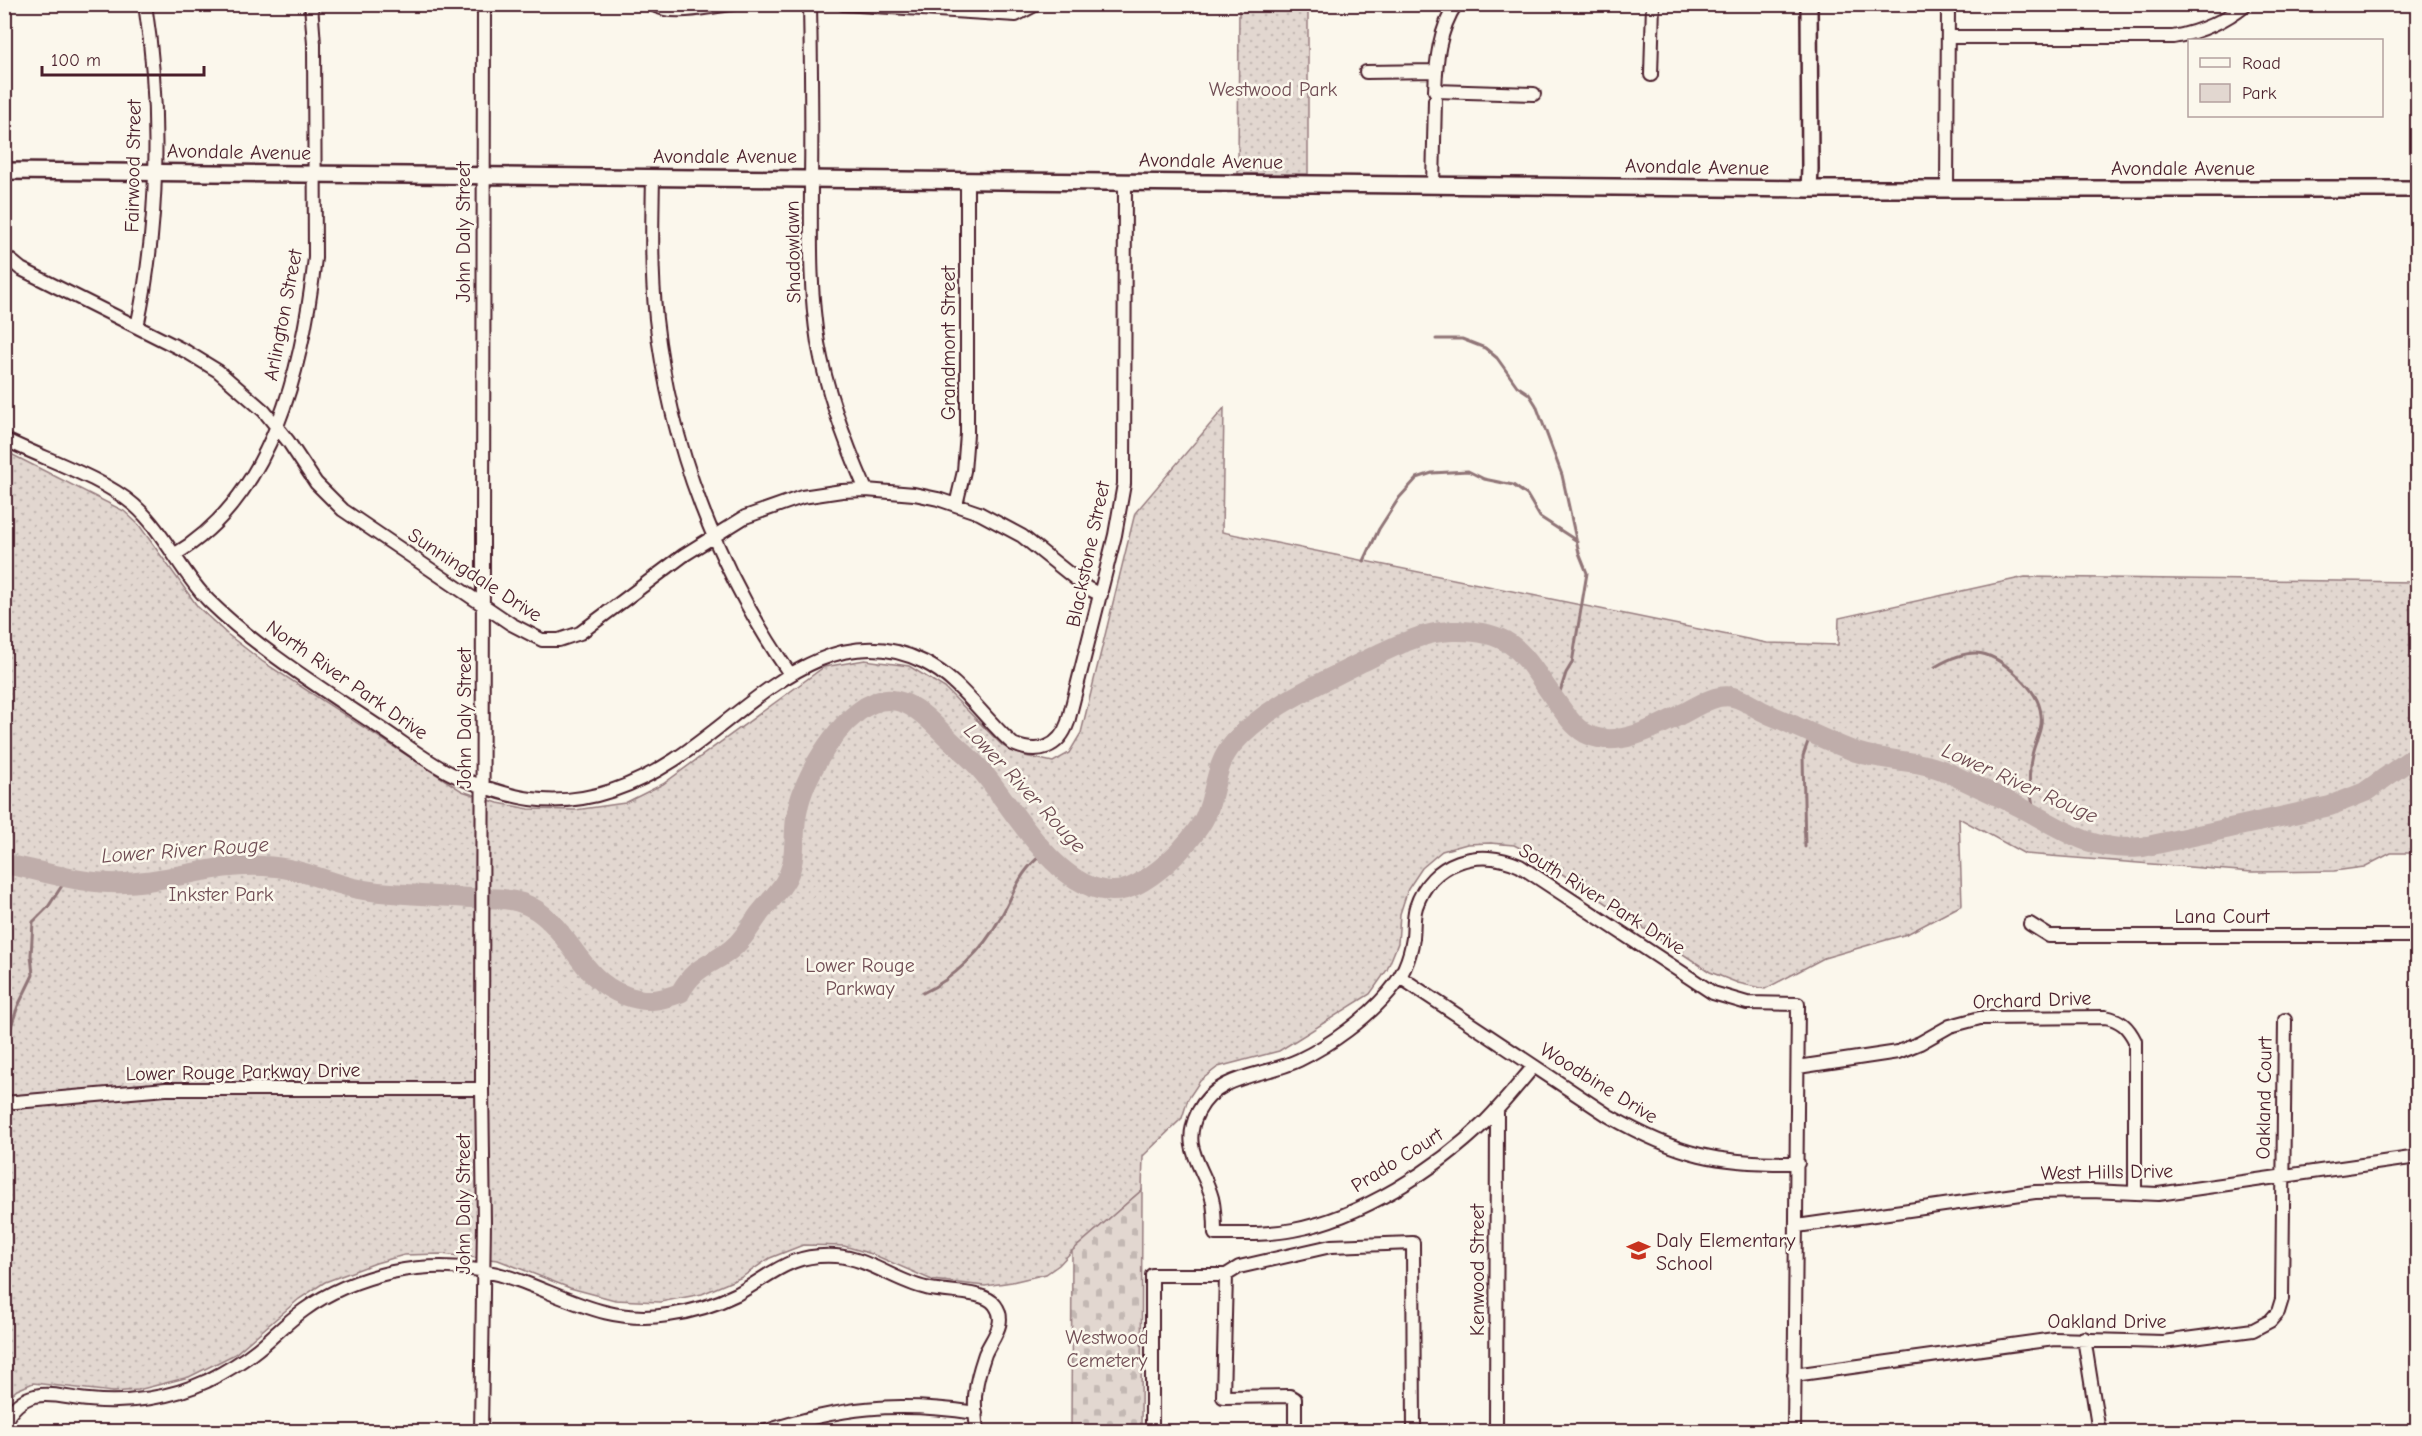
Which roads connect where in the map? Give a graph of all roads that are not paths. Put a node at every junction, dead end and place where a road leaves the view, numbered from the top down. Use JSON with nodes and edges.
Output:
{"nodes":[{"id":1,"x":145,"y":4,"type":"edge"},
{"id":2,"x":311,"y":4,"type":"edge"},
{"id":3,"x":484,"y":4,"type":"edge"},
{"id":4,"x":652,"y":4,"type":"edge"},
{"id":5,"x":733,"y":4,"type":"edge"},
{"id":6,"x":810,"y":4,"type":"edge"},
{"id":7,"x":843,"y":4,"type":"edge"},
{"id":8,"x":1037,"y":4,"type":"edge"},
{"id":9,"x":1456,"y":4,"type":"edge"},
{"id":10,"x":1653,"y":4,"type":"edge"},
{"id":11,"x":1809,"y":4,"type":"edge"},
{"id":12,"x":1948,"y":4,"type":"edge"},
{"id":13,"x":2246,"y":4,"type":"edge"},
{"id":14,"x":1948,"y":38,"type":"junction"},
{"id":15,"x":1436,"y":71,"type":"junction"},
{"id":16,"x":1366,"y":72,"type":"dead end"},
{"id":17,"x":1651,"y":75,"type":"dead end"},
{"id":18,"x":1534,"y":94,"type":"dead end"},
{"id":19,"x":1435,"y":100,"type":"dead end"},
{"id":20,"x":4,"y":171,"type":"edge"},
{"id":21,"x":154,"y":171,"type":"junction"},
{"id":22,"x":314,"y":174,"type":"junction"},
{"id":23,"x":483,"y":175,"type":"junction"},
{"id":24,"x":653,"y":177,"type":"junction"},
{"id":25,"x":811,"y":178,"type":"junction"},
{"id":26,"x":967,"y":180,"type":"junction"},
{"id":27,"x":1125,"y":181,"type":"junction"},
{"id":28,"x":1433,"y":185,"type":"junction"},
{"id":29,"x":1809,"y":189,"type":"junction"},
{"id":30,"x":1947,"y":189,"type":"junction"},
{"id":31,"x":2418,"y":189,"type":"edge"},
{"id":32,"x":4,"y":255,"type":"edge"},
{"id":33,"x":137,"y":327,"type":"junction"},
{"id":34,"x":276,"y":426,"type":"junction"},
{"id":35,"x":4,"y":439,"type":"edge"},
{"id":36,"x":866,"y":490,"type":"junction"},
{"id":37,"x":956,"y":505,"type":"junction"},
{"id":38,"x":714,"y":536,"type":"junction"},
{"id":39,"x":174,"y":555,"type":"junction"},
{"id":40,"x":1101,"y":596,"type":"junction"},
{"id":41,"x":482,"y":604,"type":"junction"},
{"id":42,"x":790,"y":674,"type":"junction"},
{"id":43,"x":1017,"y":745,"type":"joint"},
{"id":44,"x":484,"y":785,"type":"junction"},
{"id":45,"x":2030,"y":924,"type":"dead end"},
{"id":46,"x":2418,"y":936,"type":"edge"},
{"id":47,"x":1400,"y":977,"type":"junction"},
{"id":48,"x":2285,"y":1020,"type":"dead end"},
{"id":49,"x":1534,"y":1066,"type":"junction"},
{"id":50,"x":1798,"y":1067,"type":"junction"},
{"id":51,"x":482,"y":1089,"type":"junction"},
{"id":52,"x":4,"y":1103,"type":"edge"},
{"id":53,"x":1497,"y":1109,"type":"junction"},
{"id":54,"x":2418,"y":1157,"type":"edge"},
{"id":55,"x":1798,"y":1163,"type":"junction"},
{"id":56,"x":2282,"y":1176,"type":"junction"},
{"id":57,"x":2135,"y":1193,"type":"junction"},
{"id":58,"x":1797,"y":1226,"type":"junction"},
{"id":59,"x":1215,"y":1234,"type":"joint"},
{"id":60,"x":483,"y":1271,"type":"junction"},
{"id":61,"x":1226,"y":1275,"type":"junction"},
{"id":62,"x":2084,"y":1338,"type":"junction"},
{"id":63,"x":1794,"y":1375,"type":"junction"},
{"id":64,"x":976,"y":1413,"type":"junction"},
{"id":65,"x":4,"y":1423,"type":"edge"},
{"id":66,"x":481,"y":1431,"type":"edge"},
{"id":67,"x":763,"y":1431,"type":"edge"},
{"id":68,"x":977,"y":1431,"type":"edge"},
{"id":69,"x":1152,"y":1431,"type":"edge"},
{"id":70,"x":1295,"y":1431,"type":"edge"},
{"id":71,"x":1414,"y":1431,"type":"edge"},
{"id":72,"x":1496,"y":1431,"type":"edge"},
{"id":73,"x":1794,"y":1431,"type":"edge"},
{"id":74,"x":2099,"y":1431,"type":"edge"}],
"edges":[{"from":1,"to":21,"type":"street","name":"Fairwood Street"},
{"from":2,"to":22,"type":"street","name":"Arlington Street"},
{"from":3,"to":23,"type":"street","name":"John Daly Street"},
{"from":4,"to":5,"type":"street"},
{"from":6,"to":25,"type":"street","name":"Shadowlawn"},
{"from":7,"to":8,"type":"street"},
{"from":9,"to":15,"type":"street"},
{"from":10,"to":17,"type":"street"},
{"from":11,"to":29,"type":"street"},
{"from":12,"to":14,"type":"street"},
{"from":13,"to":14,"type":"street"},
{"from":14,"to":30,"type":"street"},
{"from":15,"to":16,"type":"street"},
{"from":15,"to":18,"type":"street"},
{"from":19,"to":28,"type":"street"},
{"from":20,"to":21,"type":"street","name":"Avondale Avenue"},
{"from":21,"to":22,"type":"street","name":"Avondale Avenue"},
{"from":21,"to":33,"type":"street","name":"Fairwood Street"},
{"from":22,"to":23,"type":"street","name":"Avondale Avenue"},
{"from":22,"to":34,"type":"street","name":"Arlington Street"},
{"from":23,"to":24,"type":"street","name":"Avondale Avenue"},
{"from":23,"to":41,"type":"street","name":"John Daly Street"},
{"from":24,"to":25,"type":"street","name":"Avondale Avenue"},
{"from":24,"to":38,"type":"street"},
{"from":25,"to":26,"type":"street","name":"Avondale Avenue"},
{"from":25,"to":36,"type":"street","name":"Shadowlawn"},
{"from":26,"to":27,"type":"street","name":"Avondale Avenue"},
{"from":26,"to":37,"type":"street","name":"Grandmont Street"},
{"from":27,"to":28,"type":"street","name":"Avondale Avenue"},
{"from":27,"to":40,"type":"street","name":"Blackstone Street"},
{"from":28,"to":29,"type":"street","name":"Avondale Avenue"},
{"from":29,"to":30,"type":"street","name":"Avondale Avenue"},
{"from":30,"to":31,"type":"street","name":"Avondale Avenue"},
{"from":32,"to":33,"type":"street","name":"Sunningdale Drive"},
{"from":33,"to":34,"type":"street","name":"Sunningdale Drive"},
{"from":34,"to":39,"type":"street","name":"Arlington Street"},
{"from":34,"to":41,"type":"street","name":"Sunningdale Drive"},
{"from":35,"to":39,"type":"street","name":"North River Park Drive"},
{"from":36,"to":37,"type":"street","name":"Sunningdale Drive"},
{"from":36,"to":38,"type":"street","name":"Sunningdale Drive"},
{"from":37,"to":40,"type":"street","name":"Sunningdale Drive"},
{"from":38,"to":41,"type":"street","name":"Sunningdale Drive"},
{"from":38,"to":42,"type":"street"},
{"from":39,"to":44,"type":"street","name":"North River Park Drive"},
{"from":40,"to":43,"type":"street","name":"Blackstone Street"},
{"from":41,"to":44,"type":"street","name":"John Daly Street"},
{"from":42,"to":43,"type":"street","name":"North River Park Drive"},
{"from":42,"to":44,"type":"street","name":"North River Park Drive"},
{"from":44,"to":51,"type":"street","name":"John Daly Street"},
{"from":45,"to":46,"type":"street","name":"Lana Court"},
{"from":47,"to":49,"type":"street","name":"Woodbine Drive"},
{"from":47,"to":50,"type":"street","name":"South River Park Drive"},
{"from":47,"to":59,"type":"street","name":"South River Park Drive"},
{"from":48,"to":56,"type":"street","name":"Oakland Court"},
{"from":49,"to":53,"type":"street","name":"Prado Court"},
{"from":49,"to":55,"type":"street","name":"Woodbine Drive"},
{"from":50,"to":55,"type":"street"},
{"from":50,"to":57,"type":"street","name":"Orchard Drive"},
{"from":51,"to":52,"type":"street","name":"Lower Rouge Parkway Drive"},
{"from":51,"to":60,"type":"street","name":"John Daly Street"},
{"from":53,"to":59,"type":"street","name":"Prado Court"},
{"from":53,"to":72,"type":"street","name":"Kenwood Street"},
{"from":54,"to":56,"type":"street","name":"West Hills Drive"},
{"from":55,"to":58,"type":"street"},
{"from":56,"to":57,"type":"street","name":"West Hills Drive"},
{"from":56,"to":62,"type":"street","name":"Oakland Drive"},
{"from":57,"to":58,"type":"street","name":"West Hills Drive"},
{"from":58,"to":63,"type":"street"},
{"from":60,"to":64,"type":"street"},
{"from":60,"to":65,"type":"street"},
{"from":60,"to":66,"type":"street","name":"John Daly Street"},
{"from":61,"to":69,"type":"street"},
{"from":61,"to":70,"type":"street"},
{"from":61,"to":71,"type":"street"},
{"from":62,"to":63,"type":"street","name":"Oakland Drive"},
{"from":62,"to":74,"type":"street"},
{"from":63,"to":73,"type":"street"},
{"from":64,"to":67,"type":"street"},
{"from":64,"to":68,"type":"street"}]}
